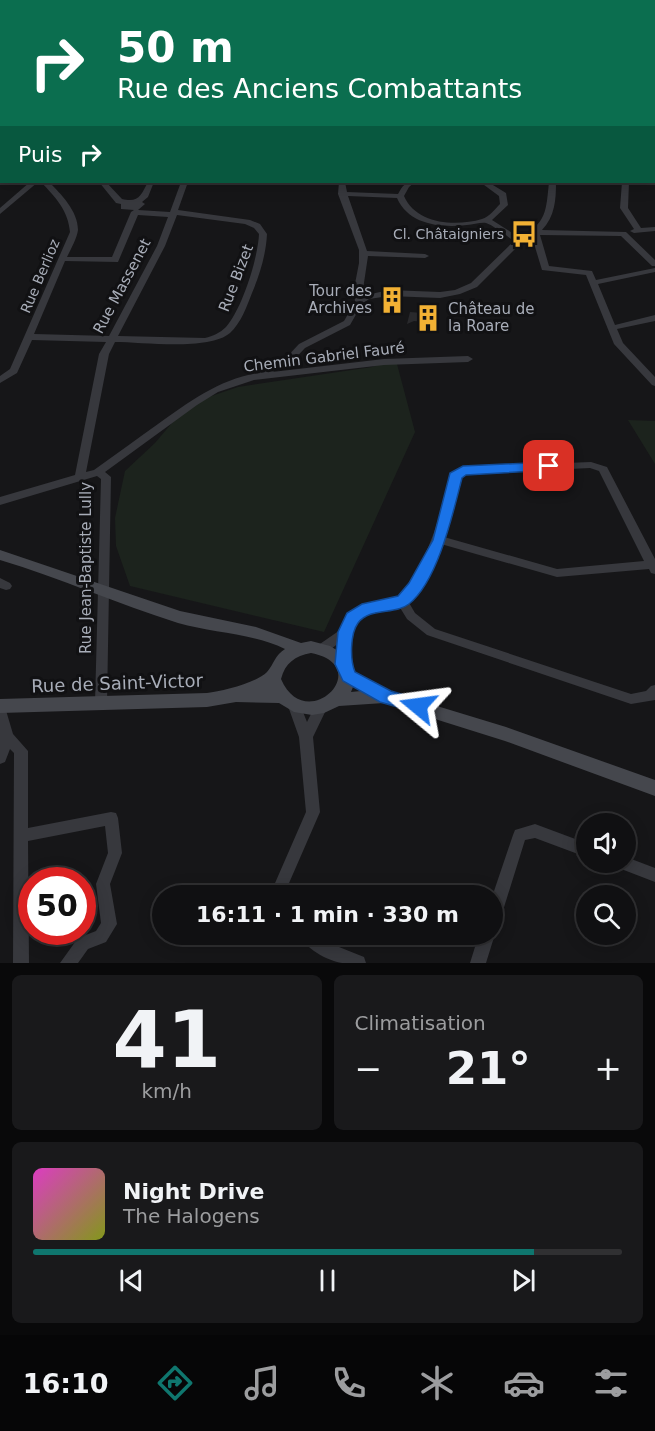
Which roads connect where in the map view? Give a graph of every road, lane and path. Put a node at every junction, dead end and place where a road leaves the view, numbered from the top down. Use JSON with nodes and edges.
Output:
{"nodes":[{"id":1,"x":468,"y":0,"type":"edge"},
{"id":2,"x":480,"y":0,"type":"edge"},
{"id":3,"x":33,"y":183,"type":"edge"},
{"id":4,"x":46,"y":183,"type":"edge"},
{"id":5,"x":103,"y":183,"type":"edge"},
{"id":6,"x":151,"y":183,"type":"edge"},
{"id":7,"x":185,"y":183,"type":"edge"},
{"id":8,"x":342,"y":183,"type":"edge"},
{"id":9,"x":410,"y":183,"type":"edge"},
{"id":10,"x":485,"y":183,"type":"edge"},
{"id":11,"x":554,"y":183,"type":"edge"},
{"id":12,"x":625,"y":183,"type":"edge"},
{"id":13,"x":342,"y":194,"type":"junction"},
{"id":14,"x":400,"y":196,"type":"junction"},
{"id":15,"x":138,"y":201,"type":"junction"},
{"id":16,"x":125,"y":203,"type":"junction"},
{"id":17,"x":134,"y":211,"type":"junction"},
{"id":18,"x":0,"y":212,"type":"edge"},
{"id":19,"x":174,"y":214,"type":"junction"},
{"id":20,"x":487,"y":220,"type":"junction"},
{"id":21,"x":655,"y":229,"type":"edge"},
{"id":22,"x":639,"y":230,"type":"junction"},
{"id":23,"x":535,"y":232,"type":"junction"},
{"id":24,"x":623,"y":234,"type":"junction"},
{"id":25,"x":520,"y":240,"type":"junction"},
{"id":26,"x":363,"y":253,"type":"junction"},
{"id":27,"x":425,"y":256,"type":"dead end"},
{"id":28,"x":63,"y":259,"type":"junction"},
{"id":29,"x":655,"y":264,"type":"edge"},
{"id":30,"x":655,"y":270,"type":"edge"},
{"id":31,"x":593,"y":283,"type":"junction"},
{"id":32,"x":358,"y":302,"type":"junction"},
{"id":33,"x":655,"y":318,"type":"edge"},
{"id":34,"x":612,"y":328,"type":"junction"},
{"id":35,"x":29,"y":338,"type":"junction"},
{"id":36,"x":110,"y":339,"type":"junction"},
{"id":37,"x":468,"y":359,"type":"dead end"},
{"id":38,"x":253,"y":377,"type":"junction"},
{"id":39,"x":0,"y":380,"type":"edge"},
{"id":40,"x":655,"y":383,"type":"edge"},
{"id":41,"x":98,"y":472,"type":"junction"},
{"id":42,"x":80,"y":478,"type":"junction"},
{"id":43,"x":0,"y":501,"type":"edge"},
{"id":44,"x":440,"y":540,"type":"junction"},
{"id":45,"x":0,"y":555,"type":"edge"},
{"id":46,"x":654,"y":567,"type":"edge"},
{"id":47,"x":402,"y":601,"type":"junction"},
{"id":48,"x":346,"y":632,"type":"junction"},
{"id":49,"x":262,"y":634,"type":"junction"},
{"id":50,"x":300,"y":649,"type":"junction"},
{"id":51,"x":321,"y":649,"type":"junction"},
{"id":52,"x":276,"y":670,"type":"junction"},
{"id":53,"x":346,"y":670,"type":"junction"},
{"id":54,"x":655,"y":690,"type":"edge"},
{"id":55,"x":236,"y":695,"type":"junction"},
{"id":56,"x":386,"y":697,"type":"junction"},
{"id":57,"x":338,"y":699,"type":"junction"},
{"id":58,"x":287,"y":701,"type":"junction"},
{"id":59,"x":101,"y":703,"type":"junction"},
{"id":60,"x":321,"y":708,"type":"junction"},
{"id":61,"x":0,"y":709,"type":"edge"},
{"id":62,"x":306,"y":736,"type":"junction"},
{"id":63,"x":7,"y":737,"type":"junction"},
{"id":64,"x":0,"y":758,"type":"edge"},
{"id":65,"x":655,"y":788,"type":"edge"},
{"id":66,"x":21,"y":836,"type":"junction"},
{"id":67,"x":576,"y":846,"type":"edge"},
{"id":68,"x":636,"y":868,"type":"edge"},
{"id":69,"x":655,"y":875,"type":"edge"},
{"id":70,"x":281,"y":885,"type":"edge"},
{"id":71,"x":503,"y":887,"type":"edge"},
{"id":72,"x":318,"y":945,"type":"edge"},
{"id":73,"x":484,"y":945,"type":"edge"},
{"id":74,"x":21,"y":963,"type":"edge"},
{"id":75,"x":68,"y":963,"type":"edge"},
{"id":76,"x":358,"y":963,"type":"edge"},
{"id":77,"x":478,"y":963,"type":"edge"}],
"edges":[{"from":1,"to":2,"type":"street"},
{"from":3,"to":18,"type":"street"},
{"from":4,"to":28,"type":"street","name":"Rue Berlioz"},
{"from":5,"to":16,"type":"street"},
{"from":6,"to":15,"type":"street"},
{"from":7,"to":19,"type":"street","name":"Rue Massenet"},
{"from":8,"to":13,"type":"street"},
{"from":9,"to":14,"type":"street"},
{"from":10,"to":20,"type":"street"},
{"from":11,"to":23,"type":"street"},
{"from":12,"to":22,"type":"street"},
{"from":13,"to":14,"type":"street"},
{"from":13,"to":26,"type":"street"},
{"from":14,"to":20,"type":"street"},
{"from":15,"to":16,"type":"street"},
{"from":15,"to":17,"type":"street"},
{"from":16,"to":17,"type":"street"},
{"from":17,"to":19,"type":"street"},
{"from":17,"to":28,"type":"street"},
{"from":19,"to":36,"type":"street","name":"Rue Massenet"},
{"from":19,"to":36,"type":"street","name":"Rue Bizet"},
{"from":20,"to":25,"type":"street"},
{"from":21,"to":22,"type":"street"},
{"from":22,"to":24,"type":"street"},
{"from":23,"to":24,"type":"street"},
{"from":23,"to":25,"type":"street"},
{"from":23,"to":31,"type":"street"},
{"from":24,"to":29,"type":"street"},
{"from":25,"to":32,"type":"street"},
{"from":26,"to":27,"type":"street"},
{"from":26,"to":32,"type":"street"},
{"from":28,"to":35,"type":"street","name":"Rue Berlioz"},
{"from":30,"to":31,"type":"street"},
{"from":31,"to":34,"type":"street"},
{"from":32,"to":38,"type":"street"},
{"from":33,"to":34,"type":"street"},
{"from":34,"to":40,"type":"street"},
{"from":35,"to":36,"type":"street","name":"Rue Bizet"},
{"from":35,"to":39,"type":"street","name":"Rue Berlioz"},
{"from":36,"to":42,"type":"street","name":"Rue Massenet"},
{"from":37,"to":38,"type":"street","name":"Chemin Gabriel Fauré"},
{"from":38,"to":41,"type":"street","name":"Chemin Gabriel Fauré"},
{"from":41,"to":42,"type":"street","name":"Chemin Gabriel Fauré"},
{"from":41,"to":59,"type":"street","name":"Rue Jean-Baptiste Lully"},
{"from":42,"to":43,"type":"street","name":"Chemin Gabriel Fauré"},
{"from":44,"to":46,"type":"street"},
{"from":44,"to":46,"type":"street"},
{"from":44,"to":47,"type":"street"},
{"from":45,"to":49,"type":"main road"},
{"from":47,"to":48,"type":"street"},
{"from":47,"to":54,"type":"street"},
{"from":48,"to":51,"type":"street"},
{"from":48,"to":53,"type":"street"},
{"from":49,"to":50,"type":"main road"},
{"from":49,"to":52,"type":"main road"},
{"from":50,"to":51,"type":"main road"},
{"from":50,"to":52,"type":"main road"},
{"from":51,"to":53,"type":"main road"},
{"from":52,"to":55,"type":"main road","name":"Rue de Saint-Victor"},
{"from":52,"to":58,"type":"main road"},
{"from":53,"to":56,"type":"main road"},
{"from":53,"to":57,"type":"main road"},
{"from":55,"to":58,"type":"main road","name":"Rue de Saint-Victor"},
{"from":55,"to":59,"type":"main road","name":"Rue de Saint-Victor"},
{"from":56,"to":57,"type":"main road"},
{"from":56,"to":65,"type":"main road"},
{"from":57,"to":60,"type":"main road"},
{"from":58,"to":60,"type":"main road"},
{"from":58,"to":62,"type":"street"},
{"from":59,"to":61,"type":"main road","name":"Rue de Saint-Victor"},
{"from":60,"to":62,"type":"street"},
{"from":61,"to":63,"type":"street"},
{"from":62,"to":70,"type":"street"},
{"from":63,"to":64,"type":"street"},
{"from":63,"to":66,"type":"street"},
{"from":66,"to":74,"type":"street"},
{"from":66,"to":75,"type":"street"},
{"from":67,"to":71,"type":"street"},
{"from":68,"to":69,"type":"street"},
{"from":72,"to":76,"type":"street"},
{"from":73,"to":77,"type":"street"}]}
